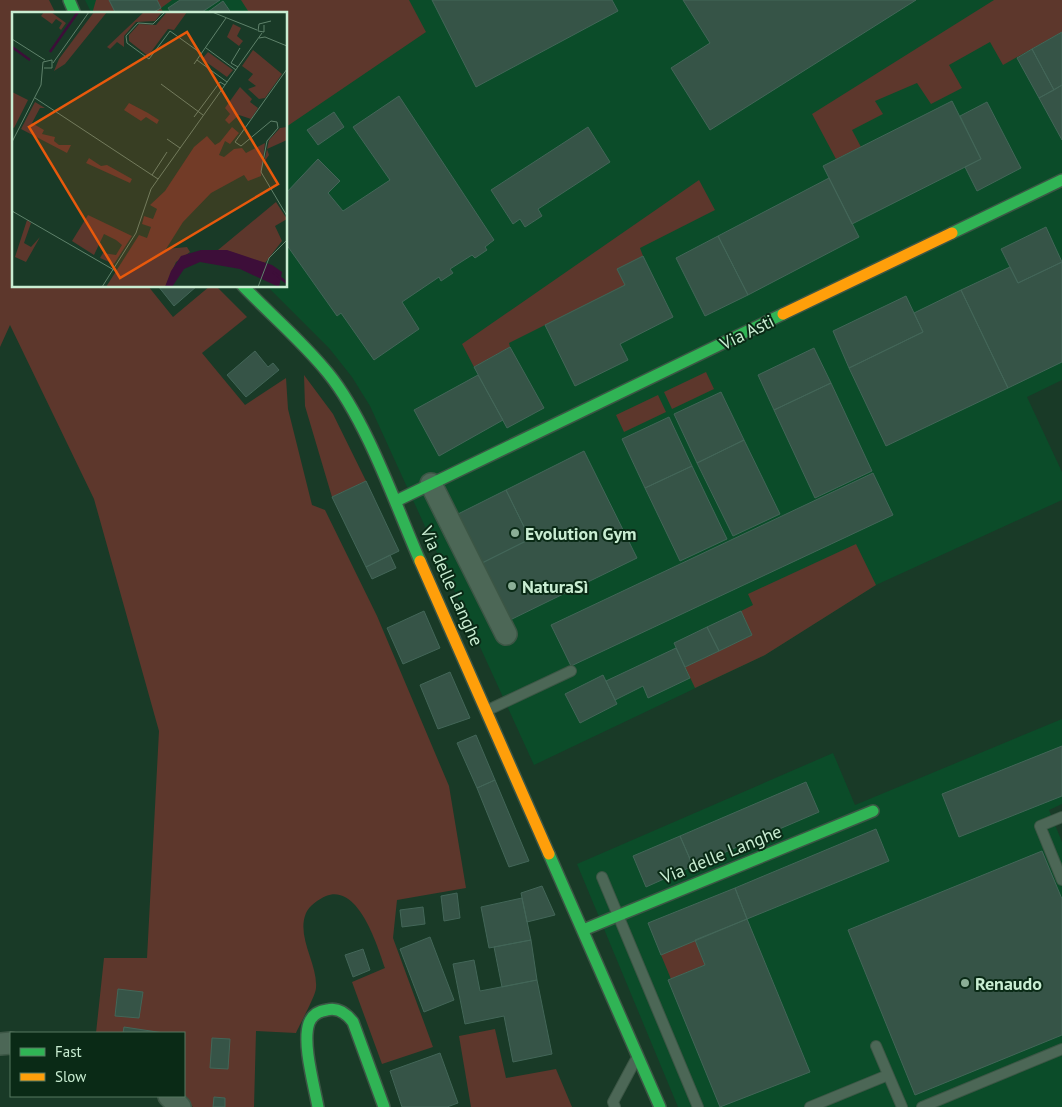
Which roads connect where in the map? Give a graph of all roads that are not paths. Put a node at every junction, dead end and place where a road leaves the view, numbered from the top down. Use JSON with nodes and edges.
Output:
{"nodes":[{"id":1,"x":69,"y":0,"type":"edge"},
{"id":2,"x":75,"y":12,"type":"edge"},
{"id":3,"x":1062,"y":180,"type":"edge"},
{"id":4,"x":245,"y":288,"type":"edge"},
{"id":5,"x":431,"y":484,"type":"junction"},
{"id":6,"x":396,"y":501,"type":"junction"},
{"id":7,"x":506,"y":634,"type":"dead end"},
{"id":8,"x":571,"y":671,"type":"dead end"},
{"id":9,"x":487,"y":710,"type":"junction"},
{"id":10,"x":873,"y":811,"type":"dead end"},
{"id":11,"x":1062,"y":817,"type":"edge"},
{"id":12,"x":602,"y":876,"type":"dead end"},
{"id":13,"x":1062,"y":880,"type":"edge"},
{"id":14,"x":618,"y":915,"type":"junction"},
{"id":15,"x":583,"y":930,"type":"junction"},
{"id":16,"x":876,"y":1046,"type":"dead end"},
{"id":17,"x":1062,"y":1049,"type":"edge"},
{"id":18,"x":638,"y":1056,"type":"junction"},
{"id":19,"x":888,"y":1075,"type":"junction"},
{"id":20,"x":170,"y":1097,"type":"edge"},
{"id":21,"x":180,"y":1107,"type":"edge"},
{"id":22,"x":318,"y":1107,"type":"edge"},
{"id":23,"x":384,"y":1107,"type":"edge"},
{"id":24,"x":615,"y":1107,"type":"edge"},
{"id":25,"x":660,"y":1107,"type":"edge"},
{"id":26,"x":698,"y":1107,"type":"edge"},
{"id":27,"x":810,"y":1107,"type":"edge"},
{"id":28,"x":902,"y":1107,"type":"edge"},
{"id":29,"x":922,"y":1107,"type":"edge"}],
"edges":[{"from":1,"to":2,"type":"street"},
{"from":3,"to":5,"type":"street","name":"Via Asti"},
{"from":4,"to":6,"type":"street","name":"Via delle Langhe"},
{"from":5,"to":6,"type":"street","name":"Via Asti"},
{"from":5,"to":7,"type":"street"},
{"from":6,"to":9,"type":"street","name":"Via delle Langhe"},
{"from":8,"to":9,"type":"lane"},
{"from":9,"to":15,"type":"street","name":"Via delle Langhe"},
{"from":10,"to":14,"type":"street","name":"Via delle Langhe"},
{"from":11,"to":13,"type":"lane"},
{"from":12,"to":14,"type":"lane"},
{"from":14,"to":15,"type":"street","name":"Via delle Langhe"},
{"from":14,"to":26,"type":"lane"},
{"from":15,"to":18,"type":"street","name":"Via delle Langhe"},
{"from":16,"to":19,"type":"lane"},
{"from":17,"to":29,"type":"lane"},
{"from":18,"to":24,"type":"lane"},
{"from":18,"to":25,"type":"street","name":"Via delle Langhe"},
{"from":19,"to":27,"type":"lane"},
{"from":19,"to":28,"type":"lane"},
{"from":20,"to":21,"type":"street"},
{"from":22,"to":23,"type":"street"}]}
